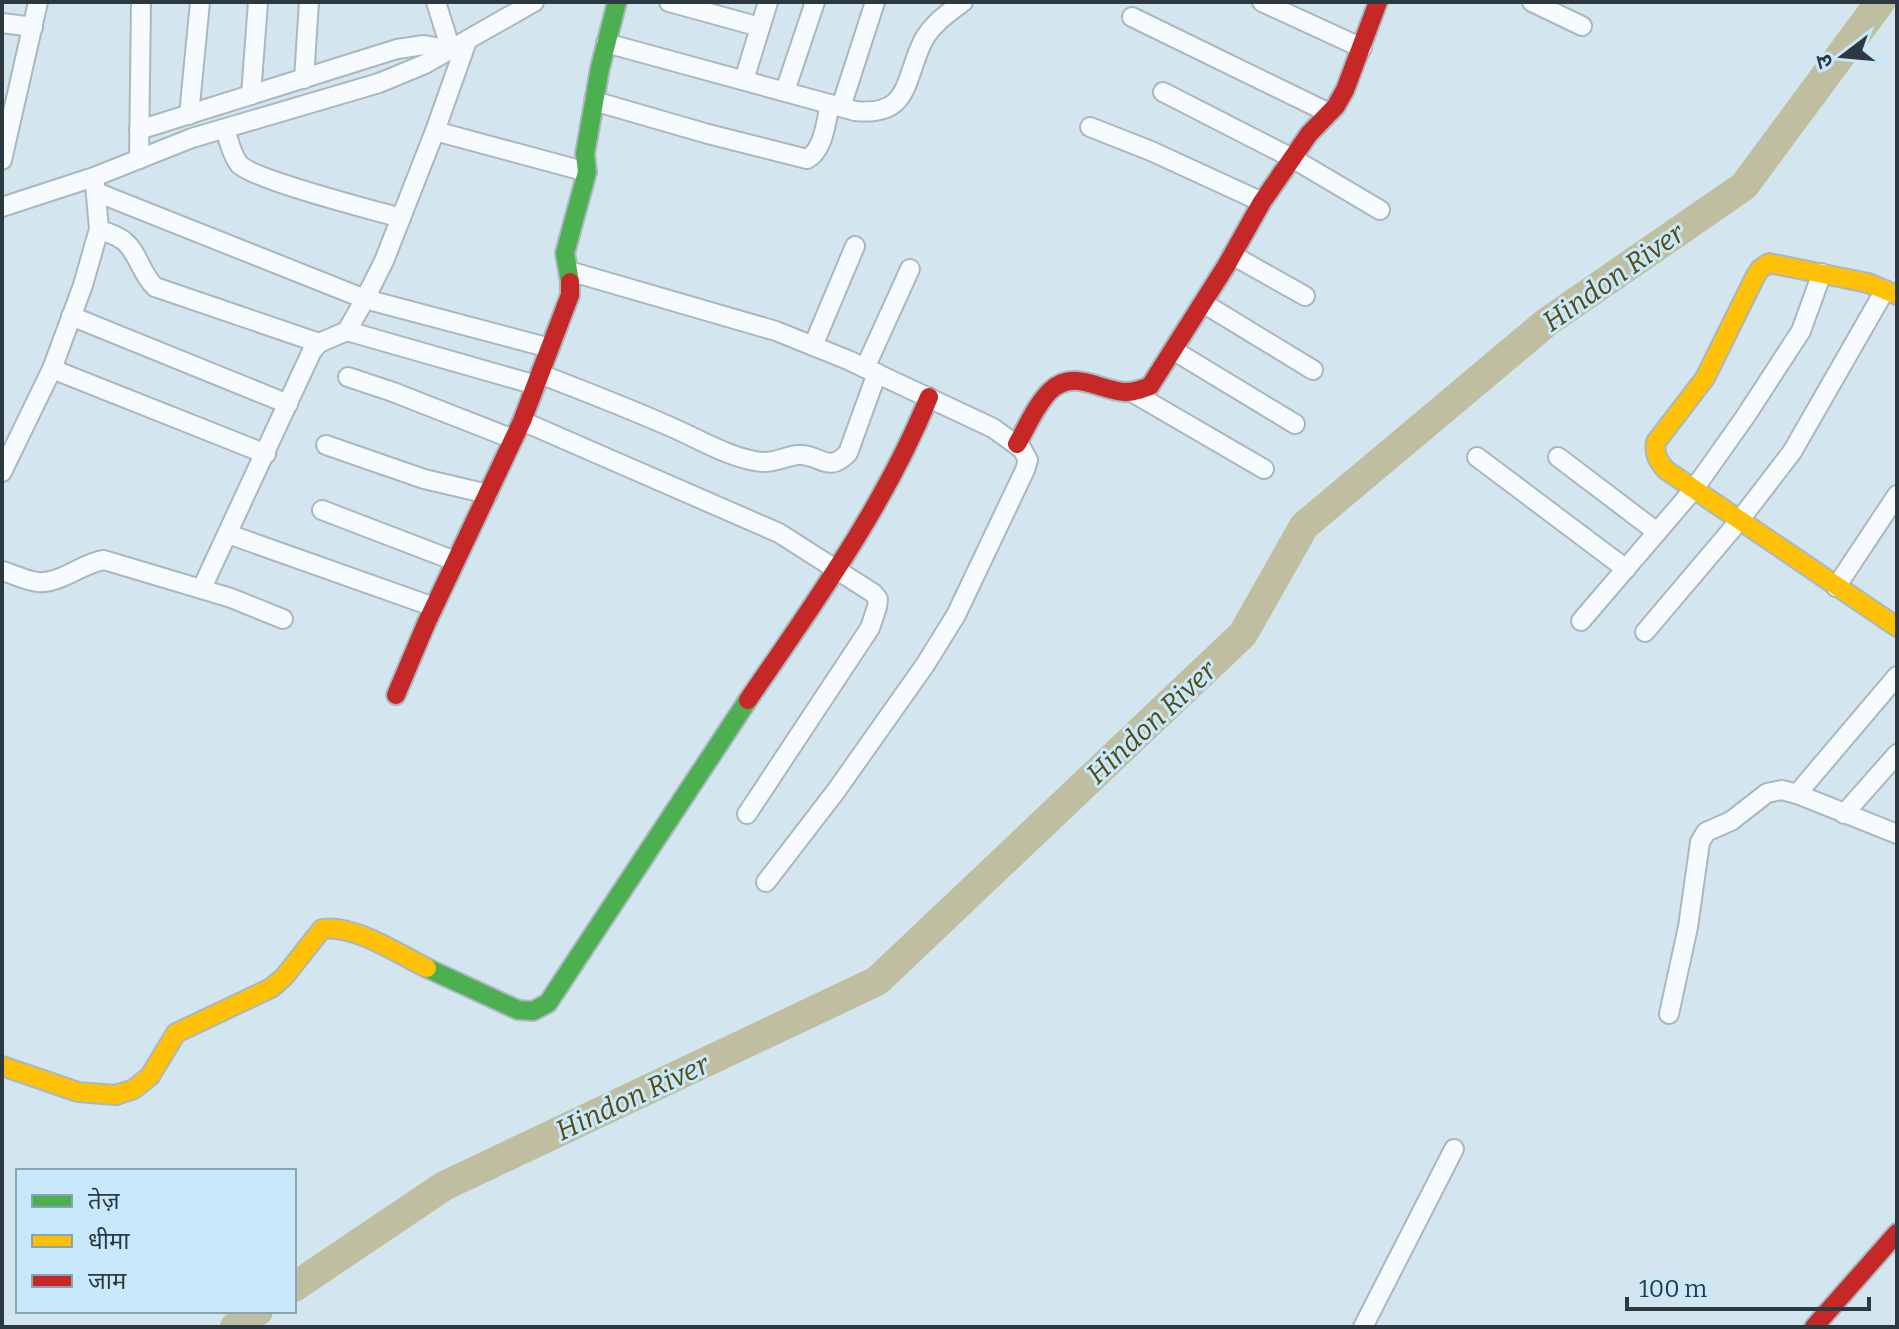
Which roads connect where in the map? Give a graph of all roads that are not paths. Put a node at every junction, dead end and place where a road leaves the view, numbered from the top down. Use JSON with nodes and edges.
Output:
{"nodes":[{"id":1,"x":38,"y":2,"type":"edge"},
{"id":2,"x":141,"y":2,"type":"edge"},
{"id":3,"x":200,"y":2,"type":"edge"},
{"id":4,"x":258,"y":2,"type":"edge"},
{"id":5,"x":309,"y":2,"type":"edge"},
{"id":6,"x":436,"y":2,"type":"edge"},
{"id":7,"x":534,"y":2,"type":"edge"},
{"id":8,"x":617,"y":2,"type":"edge"},
{"id":9,"x":669,"y":2,"type":"edge"},
{"id":10,"x":768,"y":2,"type":"edge"},
{"id":11,"x":815,"y":2,"type":"edge"},
{"id":12,"x":875,"y":2,"type":"edge"},
{"id":13,"x":963,"y":2,"type":"edge"},
{"id":14,"x":1262,"y":2,"type":"edge"},
{"id":15,"x":1378,"y":2,"type":"edge"},
{"id":16,"x":1532,"y":2,"type":"edge"},
{"id":17,"x":1132,"y":17,"type":"dead end"},
{"id":18,"x":2,"y":23,"type":"edge"},
{"id":19,"x":1582,"y":26,"type":"dead end"},
{"id":20,"x":33,"y":27,"type":"junction"},
{"id":21,"x":760,"y":27,"type":"junction"},
{"id":22,"x":606,"y":43,"type":"junction"},
{"id":23,"x":459,"y":45,"type":"junction"},
{"id":24,"x":1362,"y":48,"type":"junction"},
{"id":25,"x":304,"y":79,"type":"junction"},
{"id":26,"x":744,"y":80,"type":"junction"},
{"id":27,"x":785,"y":91,"type":"junction"},
{"id":28,"x":1163,"y":92,"type":"dead end"},
{"id":29,"x":251,"y":95,"type":"junction"},
{"id":30,"x":594,"y":101,"type":"junction"},
{"id":31,"x":836,"y":106,"type":"junction"},
{"id":32,"x":1329,"y":113,"type":"junction"},
{"id":33,"x":189,"y":115,"type":"junction"},
{"id":34,"x":1090,"y":127,"type":"dead end"},
{"id":35,"x":225,"y":129,"type":"junction"},
{"id":36,"x":139,"y":130,"type":"junction"},
{"id":37,"x":435,"y":131,"type":"junction"},
{"id":38,"x":1292,"y":158,"type":"junction"},
{"id":39,"x":139,"y":159,"type":"junction"},
{"id":40,"x":2,"y":160,"type":"edge"},
{"id":41,"x":587,"y":172,"type":"junction"},
{"id":42,"x":95,"y":185,"type":"junction"},
{"id":43,"x":1262,"y":202,"type":"junction"},
{"id":44,"x":2,"y":208,"type":"edge"},
{"id":45,"x":1380,"y":210,"type":"dead end"},
{"id":46,"x":401,"y":218,"type":"junction"},
{"id":47,"x":99,"y":229,"type":"junction"},
{"id":48,"x":855,"y":246,"type":"dead end"},
{"id":49,"x":1232,"y":255,"type":"junction"},
{"id":50,"x":910,"y":269,"type":"dead end"},
{"id":51,"x":569,"y":271,"type":"junction"},
{"id":52,"x":1822,"y":273,"type":"junction"},
{"id":53,"x":1891,"y":293,"type":"edge"},
{"id":54,"x":1305,"y":296,"type":"dead end"},
{"id":55,"x":365,"y":299,"type":"junction"},
{"id":56,"x":1203,"y":303,"type":"junction"},
{"id":57,"x":71,"y":316,"type":"junction"},
{"id":58,"x":347,"y":331,"type":"junction"},
{"id":59,"x":319,"y":343,"type":"junction"},
{"id":60,"x":813,"y":346,"type":"junction"},
{"id":61,"x":550,"y":348,"type":"junction"},
{"id":62,"x":1173,"y":350,"type":"junction"},
{"id":63,"x":52,"y":369,"type":"junction"},
{"id":64,"x":1313,"y":370,"type":"dead end"},
{"id":65,"x":871,"y":371,"type":"junction"},
{"id":66,"x":348,"y":377,"type":"dead end"},
{"id":67,"x":538,"y":380,"type":"junction"},
{"id":68,"x":1135,"y":394,"type":"junction"},
{"id":69,"x":929,"y":397,"type":"junction"},
{"id":70,"x":288,"y":404,"type":"junction"},
{"id":71,"x":522,"y":421,"type":"junction"},
{"id":72,"x":1295,"y":424,"type":"dead end"},
{"id":73,"x":513,"y":439,"type":"junction"},
{"id":74,"x":1017,"y":444,"type":"junction"},
{"id":75,"x":326,"y":445,"type":"dead end"},
{"id":76,"x":266,"y":454,"type":"junction"},
{"id":77,"x":1477,"y":457,"type":"dead end"},
{"id":78,"x":1558,"y":457,"type":"dead end"},
{"id":79,"x":1264,"y":469,"type":"dead end"},
{"id":80,"x":2,"y":472,"type":"edge"},
{"id":81,"x":1694,"y":489,"type":"junction"},
{"id":82,"x":488,"y":494,"type":"junction"},
{"id":83,"x":1897,"y":495,"type":"edge"},
{"id":84,"x":322,"y":510,"type":"dead end"},
{"id":85,"x":1739,"y":521,"type":"junction"},
{"id":86,"x":1657,"y":532,"type":"junction"},
{"id":87,"x":228,"y":534,"type":"junction"},
{"id":88,"x":455,"y":561,"type":"junction"},
{"id":89,"x":835,"y":569,"type":"junction"},
{"id":90,"x":1626,"y":569,"type":"junction"},
{"id":91,"x":2,"y":571,"type":"edge"},
{"id":92,"x":1836,"y":587,"type":"junction"},
{"id":93,"x":202,"y":588,"type":"junction"},
{"id":94,"x":434,"y":607,"type":"junction"},
{"id":95,"x":283,"y":619,"type":"dead end"},
{"id":96,"x":1581,"y":621,"type":"dead end"},
{"id":97,"x":1897,"y":627,"type":"edge"},
{"id":98,"x":1645,"y":632,"type":"dead end"},
{"id":99,"x":1897,"y":676,"type":"edge"},
{"id":100,"x":396,"y":695,"type":"dead end"},
{"id":101,"x":1897,"y":754,"type":"edge"},
{"id":102,"x":1797,"y":794,"type":"junction"},
{"id":103,"x":747,"y":814,"type":"dead end"},
{"id":104,"x":1844,"y":814,"type":"junction"},
{"id":105,"x":1897,"y":834,"type":"edge"},
{"id":106,"x":766,"y":882,"type":"dead end"},
{"id":107,"x":1669,"y":1014,"type":"dead end"},
{"id":108,"x":2,"y":1066,"type":"edge"},
{"id":109,"x":1454,"y":1149,"type":"dead end"},
{"id":110,"x":1897,"y":1233,"type":"edge"},
{"id":111,"x":1363,"y":1327,"type":"edge"},
{"id":112,"x":1814,"y":1327,"type":"edge"}],
"edges":[{"from":1,"to":20,"type":"street"},
{"from":2,"to":36,"type":"street"},
{"from":3,"to":33,"type":"street"},
{"from":4,"to":29,"type":"street"},
{"from":5,"to":25,"type":"street"},
{"from":6,"to":23,"type":"street"},
{"from":7,"to":23,"type":"street"},
{"from":8,"to":22,"type":"street"},
{"from":9,"to":21,"type":"street"},
{"from":10,"to":21,"type":"street"},
{"from":11,"to":27,"type":"street"},
{"from":12,"to":31,"type":"street"},
{"from":13,"to":31,"type":"street"},
{"from":14,"to":24,"type":"street"},
{"from":15,"to":24,"type":"street"},
{"from":16,"to":19,"type":"street"},
{"from":17,"to":32,"type":"street"},
{"from":18,"to":20,"type":"street"},
{"from":20,"to":40,"type":"street"},
{"from":21,"to":26,"type":"street"},
{"from":22,"to":26,"type":"street"},
{"from":22,"to":30,"type":"street"},
{"from":23,"to":25,"type":"street"},
{"from":23,"to":35,"type":"street"},
{"from":23,"to":37,"type":"street"},
{"from":24,"to":32,"type":"street"},
{"from":25,"to":29,"type":"street"},
{"from":26,"to":27,"type":"street"},
{"from":27,"to":31,"type":"street"},
{"from":28,"to":38,"type":"street"},
{"from":29,"to":33,"type":"street"},
{"from":30,"to":31,"type":"street"},
{"from":30,"to":41,"type":"street"},
{"from":32,"to":38,"type":"street"},
{"from":33,"to":36,"type":"street"},
{"from":34,"to":43,"type":"street"},
{"from":35,"to":39,"type":"street"},
{"from":35,"to":46,"type":"street"},
{"from":36,"to":39,"type":"street"},
{"from":37,"to":41,"type":"street"},
{"from":37,"to":46,"type":"street"},
{"from":38,"to":43,"type":"street"},
{"from":38,"to":45,"type":"street"},
{"from":39,"to":42,"type":"street"},
{"from":41,"to":51,"type":"street"},
{"from":42,"to":44,"type":"street"},
{"from":42,"to":47,"type":"street"},
{"from":42,"to":55,"type":"street"},
{"from":43,"to":49,"type":"street"},
{"from":46,"to":55,"type":"street"},
{"from":47,"to":57,"type":"street"},
{"from":47,"to":59,"type":"street"},
{"from":48,"to":60,"type":"street"},
{"from":49,"to":54,"type":"street"},
{"from":49,"to":56,"type":"street"},
{"from":50,"to":65,"type":"street"},
{"from":51,"to":60,"type":"street"},
{"from":51,"to":61,"type":"street"},
{"from":52,"to":53,"type":"street"},
{"from":52,"to":81,"type":"street"},
{"from":52,"to":81,"type":"street"},
{"from":53,"to":85,"type":"street"},
{"from":55,"to":58,"type":"street"},
{"from":55,"to":61,"type":"street"},
{"from":56,"to":62,"type":"street"},
{"from":56,"to":64,"type":"street"},
{"from":57,"to":63,"type":"street"},
{"from":57,"to":70,"type":"street"},
{"from":58,"to":59,"type":"street"},
{"from":58,"to":67,"type":"street"},
{"from":59,"to":70,"type":"street"},
{"from":60,"to":65,"type":"street"},
{"from":61,"to":67,"type":"street"},
{"from":62,"to":68,"type":"street"},
{"from":62,"to":72,"type":"street"},
{"from":63,"to":76,"type":"street"},
{"from":63,"to":80,"type":"street"},
{"from":65,"to":67,"type":"street"},
{"from":65,"to":69,"type":"street"},
{"from":66,"to":73,"type":"street"},
{"from":67,"to":71,"type":"street"},
{"from":68,"to":74,"type":"street"},
{"from":68,"to":79,"type":"street"},
{"from":69,"to":74,"type":"street"},
{"from":69,"to":89,"type":"street"},
{"from":70,"to":76,"type":"street"},
{"from":71,"to":73,"type":"street"},
{"from":71,"to":89,"type":"street"},
{"from":73,"to":82,"type":"street"},
{"from":74,"to":106,"type":"street"},
{"from":75,"to":82,"type":"street"},
{"from":76,"to":87,"type":"street"},
{"from":77,"to":90,"type":"street"},
{"from":78,"to":86,"type":"street"},
{"from":81,"to":85,"type":"street"},
{"from":81,"to":86,"type":"street"},
{"from":82,"to":88,"type":"street"},
{"from":83,"to":92,"type":"street"},
{"from":84,"to":88,"type":"street"},
{"from":85,"to":92,"type":"street"},
{"from":85,"to":98,"type":"street"},
{"from":86,"to":90,"type":"street"},
{"from":87,"to":93,"type":"street"},
{"from":87,"to":94,"type":"street"},
{"from":88,"to":94,"type":"street"},
{"from":89,"to":103,"type":"street"},
{"from":89,"to":108,"type":"street"},
{"from":90,"to":96,"type":"street"},
{"from":91,"to":93,"type":"street"},
{"from":92,"to":97,"type":"street"},
{"from":93,"to":95,"type":"street"},
{"from":94,"to":100,"type":"street"},
{"from":99,"to":102,"type":"street"},
{"from":101,"to":104,"type":"street"},
{"from":102,"to":104,"type":"street"},
{"from":102,"to":107,"type":"street"},
{"from":104,"to":105,"type":"street"},
{"from":109,"to":111,"type":"street"},
{"from":110,"to":112,"type":"street"}]}
